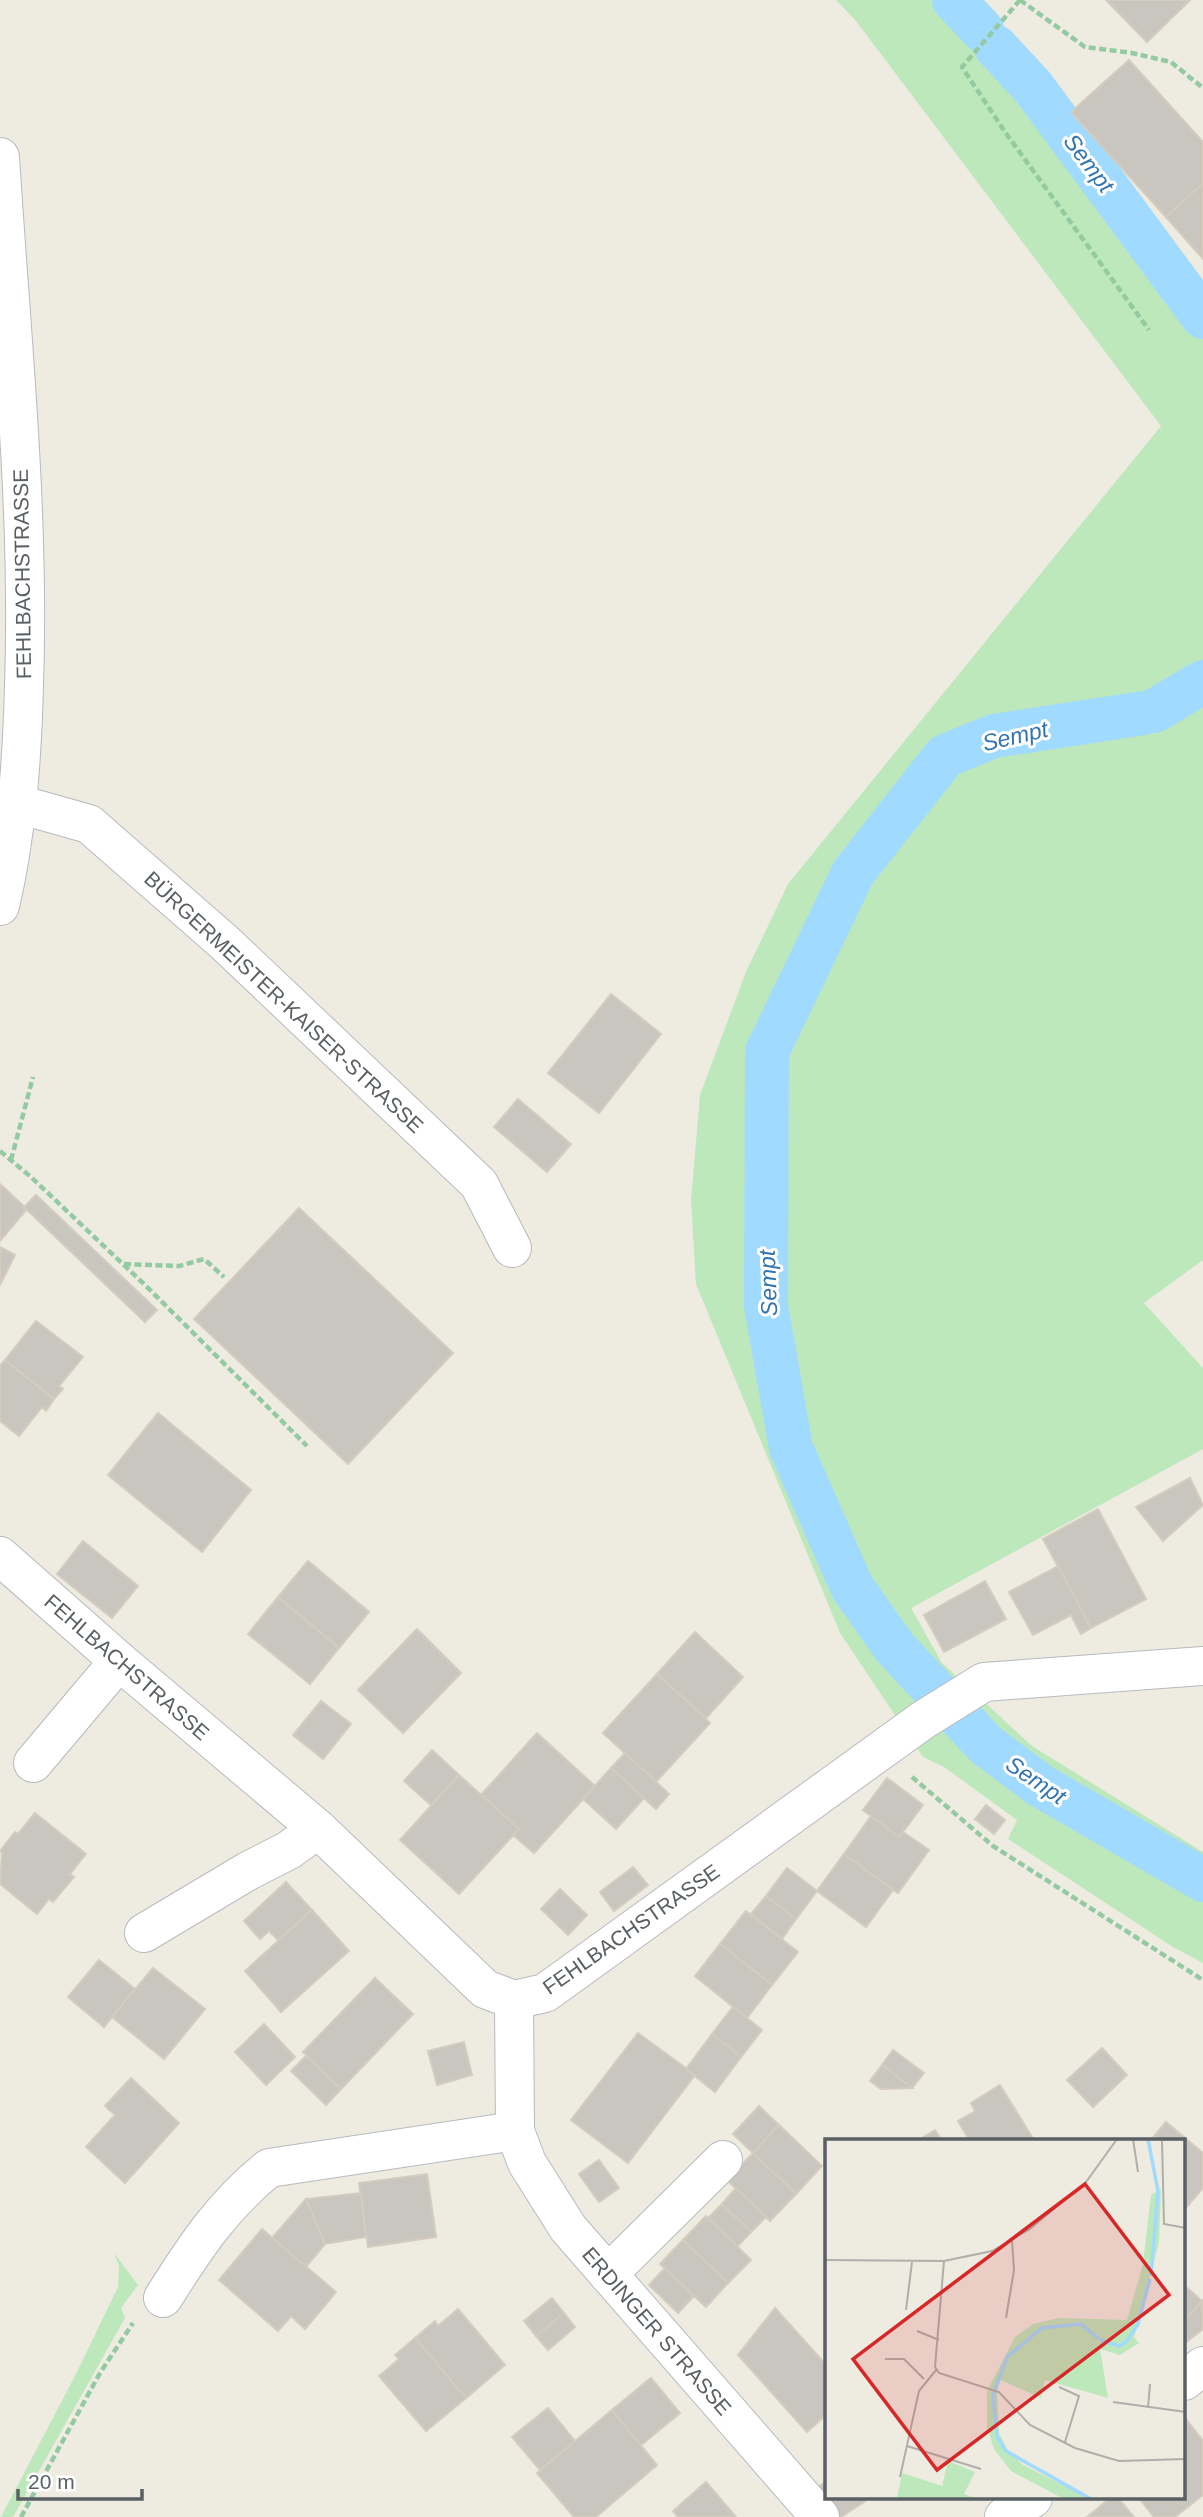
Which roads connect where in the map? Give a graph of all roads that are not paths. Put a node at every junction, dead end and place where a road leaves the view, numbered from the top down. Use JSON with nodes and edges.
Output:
{"nodes":[{"id":1,"x":0,"y":157,"type":"edge"},
{"id":2,"x":18,"y":804,"type":"junction"},
{"id":3,"x":0,"y":906,"type":"edge"},
{"id":4,"x":512,"y":1248,"type":"dead end"},
{"id":5,"x":0,"y":1556,"type":"edge"},
{"id":6,"x":119,"y":1661,"type":"junction"},
{"id":7,"x":1203,"y":1666,"type":"edge"},
{"id":8,"x":33,"y":1763,"type":"dead end"},
{"id":9,"x":318,"y":1829,"type":"junction"},
{"id":10,"x":144,"y":1933,"type":"dead end"},
{"id":11,"x":514,"y":2000,"type":"junction"},
{"id":12,"x":515,"y":2131,"type":"junction"},
{"id":13,"x":723,"y":2160,"type":"dead end"},
{"id":14,"x":608,"y":2274,"type":"junction"},
{"id":15,"x":163,"y":2298,"type":"road end"},
{"id":16,"x":1203,"y":2366,"type":"edge"},
{"id":17,"x":1186,"y":2379,"type":"edge"},
{"id":18,"x":1030,"y":2500,"type":"edge"},
{"id":19,"x":820,"y":2517,"type":"edge"},
{"id":20,"x":1004,"y":2517,"type":"edge"}],
"edges":[{"from":1,"to":2,"type":"street","name":"FEHLBACHSTRASSE"},
{"from":2,"to":3,"type":"street","name":"FEHLBACHSTRASSE"},
{"from":2,"to":4,"type":"street","name":"BÜRGERMEISTER-KAISER-STRASSE"},
{"from":5,"to":6,"type":"street","name":"FEHLBACHSTRASSE"},
{"from":6,"to":8,"type":"street"},
{"from":6,"to":9,"type":"street","name":"FEHLBACHSTRASSE"},
{"from":7,"to":11,"type":"street","name":"FEHLBACHSTRASSE"},
{"from":9,"to":10,"type":"street"},
{"from":9,"to":11,"type":"street","name":"FEHLBACHSTRASSE"},
{"from":11,"to":12,"type":"street","name":"ERDINGER STRASSE"},
{"from":12,"to":14,"type":"street","name":"ERDINGER STRASSE"},
{"from":12,"to":15,"type":"street"},
{"from":13,"to":14,"type":"street"},
{"from":14,"to":19,"type":"street","name":"ERDINGER STRASSE"},
{"from":16,"to":17,"type":"street"},
{"from":18,"to":20,"type":"street"}]}
